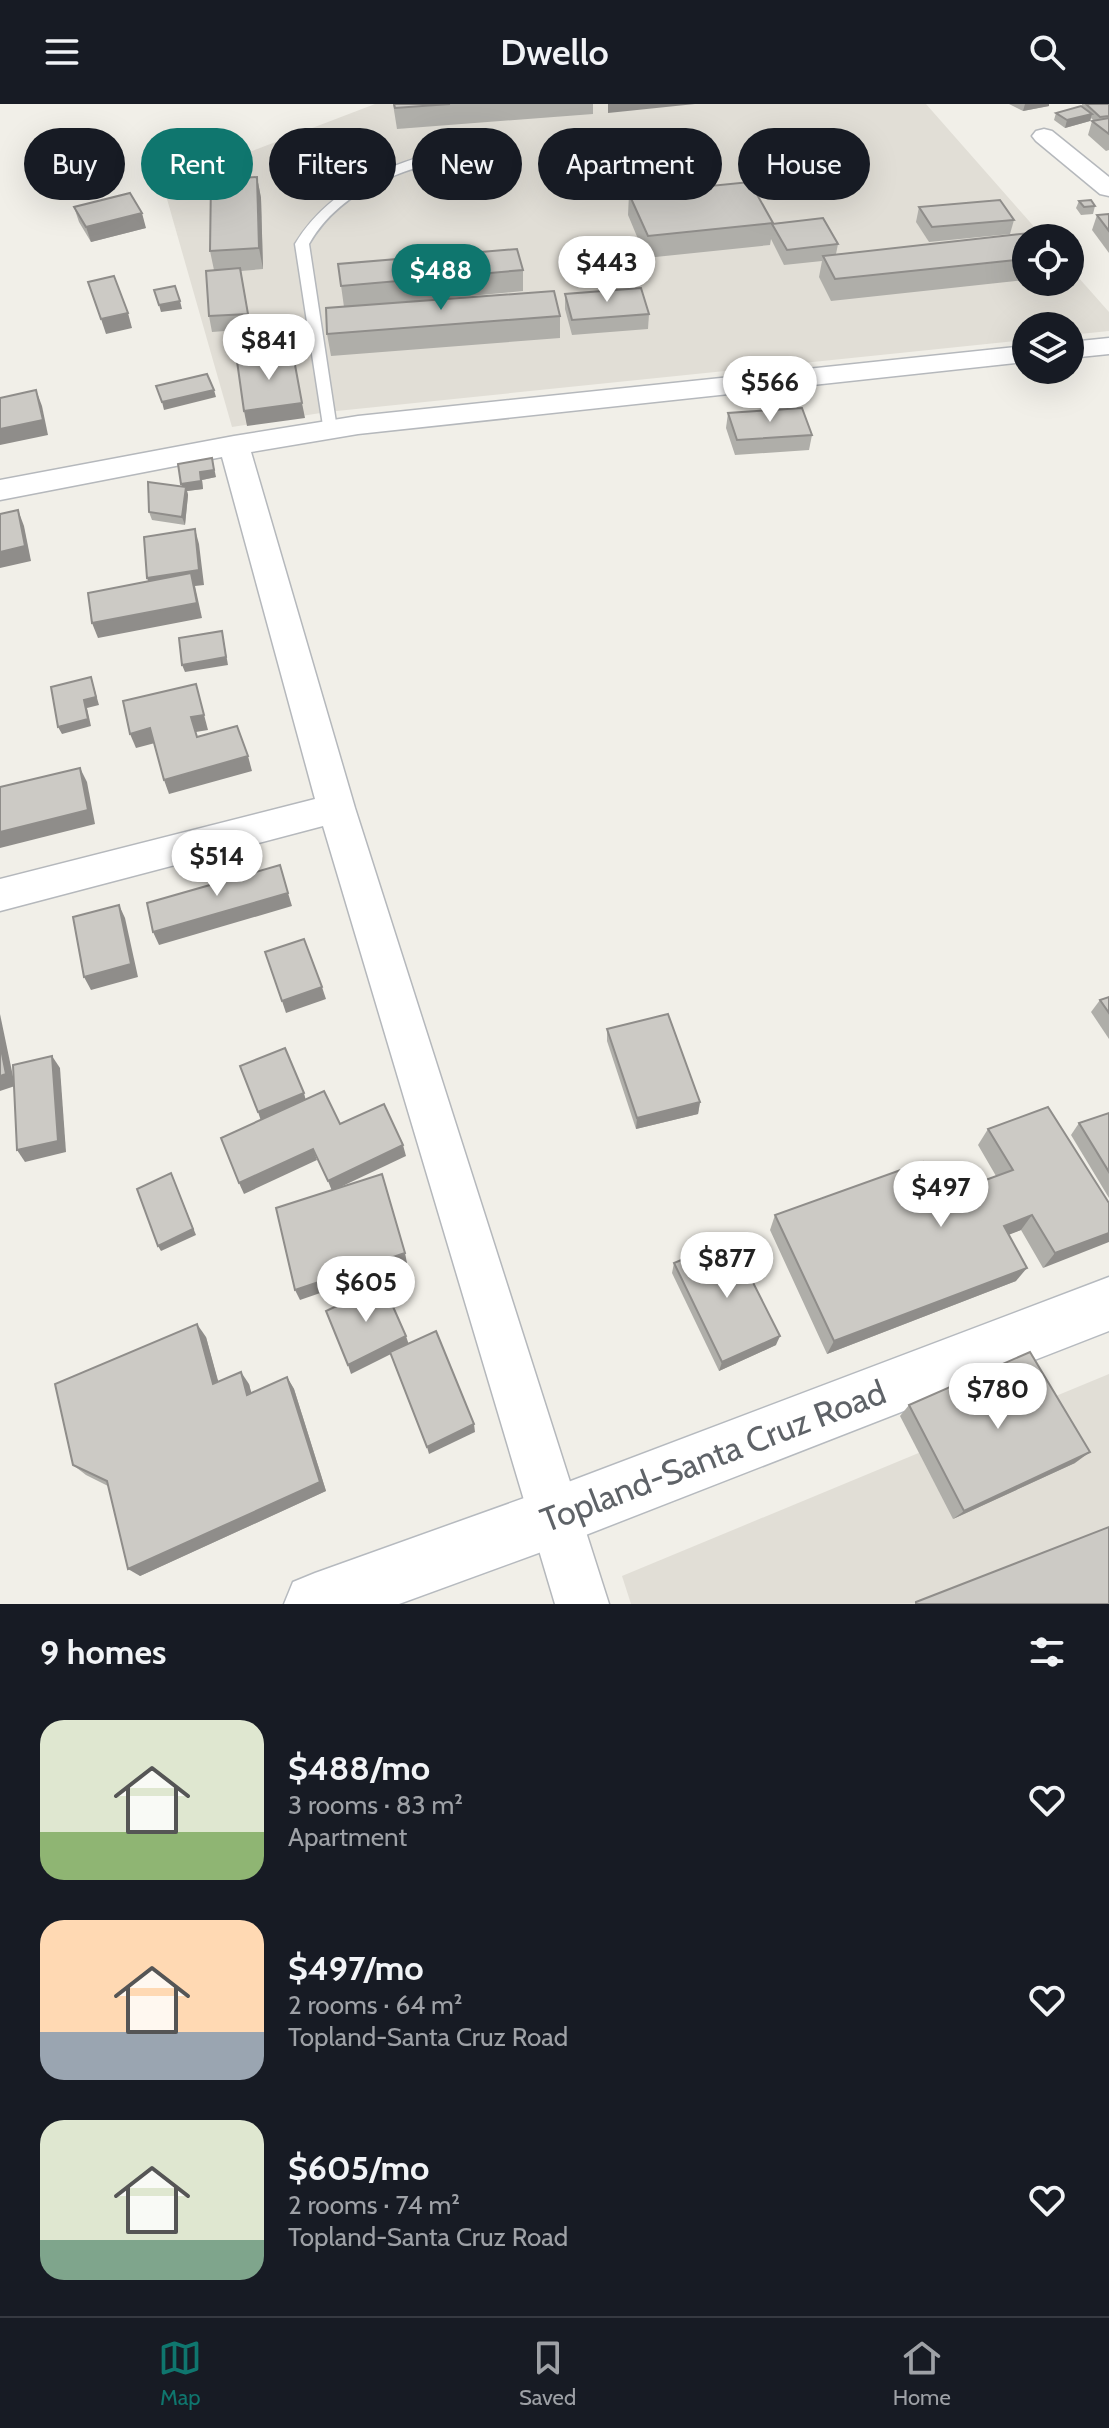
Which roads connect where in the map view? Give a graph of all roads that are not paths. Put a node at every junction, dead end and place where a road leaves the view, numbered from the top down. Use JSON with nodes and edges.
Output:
{"nodes":[{"id":1,"x":1044,"y":136,"type":"dead end"},
{"id":2,"x":412,"y":166,"type":"edge"},
{"id":3,"x":1109,"y":189,"type":"edge"},
{"id":4,"x":1109,"y":346,"type":"edge"},
{"id":5,"x":1084,"y":349,"type":"edge"},
{"id":6,"x":1012,"y":356,"type":"edge"},
{"id":7,"x":329,"y":429,"type":"junction"},
{"id":8,"x":234,"y":445,"type":"junction"},
{"id":9,"x":0,"y":490,"type":"edge"},
{"id":10,"x":336,"y":808,"type":"junction"},
{"id":11,"x":0,"y":895,"type":"edge"},
{"id":12,"x":1109,"y":1304,"type":"edge"},
{"id":13,"x":555,"y":1517,"type":"junction"},
{"id":14,"x":315,"y":1604,"type":"edge"},
{"id":15,"x":582,"y":1604,"type":"edge"}],
"edges":[{"from":1,"to":3,"type":"street"},
{"from":2,"to":7,"type":"lane"},
{"from":4,"to":5,"type":"street"},
{"from":6,"to":7,"type":"street"},
{"from":7,"to":8,"type":"street"},
{"from":8,"to":9,"type":"street"},
{"from":8,"to":10,"type":"street"},
{"from":10,"to":11,"type":"street"},
{"from":10,"to":13,"type":"street"},
{"from":12,"to":13,"type":"main road","name":"Topland-Santa Cruz Road"},
{"from":13,"to":14,"type":"main road","name":"Topland-Santa Cruz Road"},
{"from":13,"to":15,"type":"street"}]}
